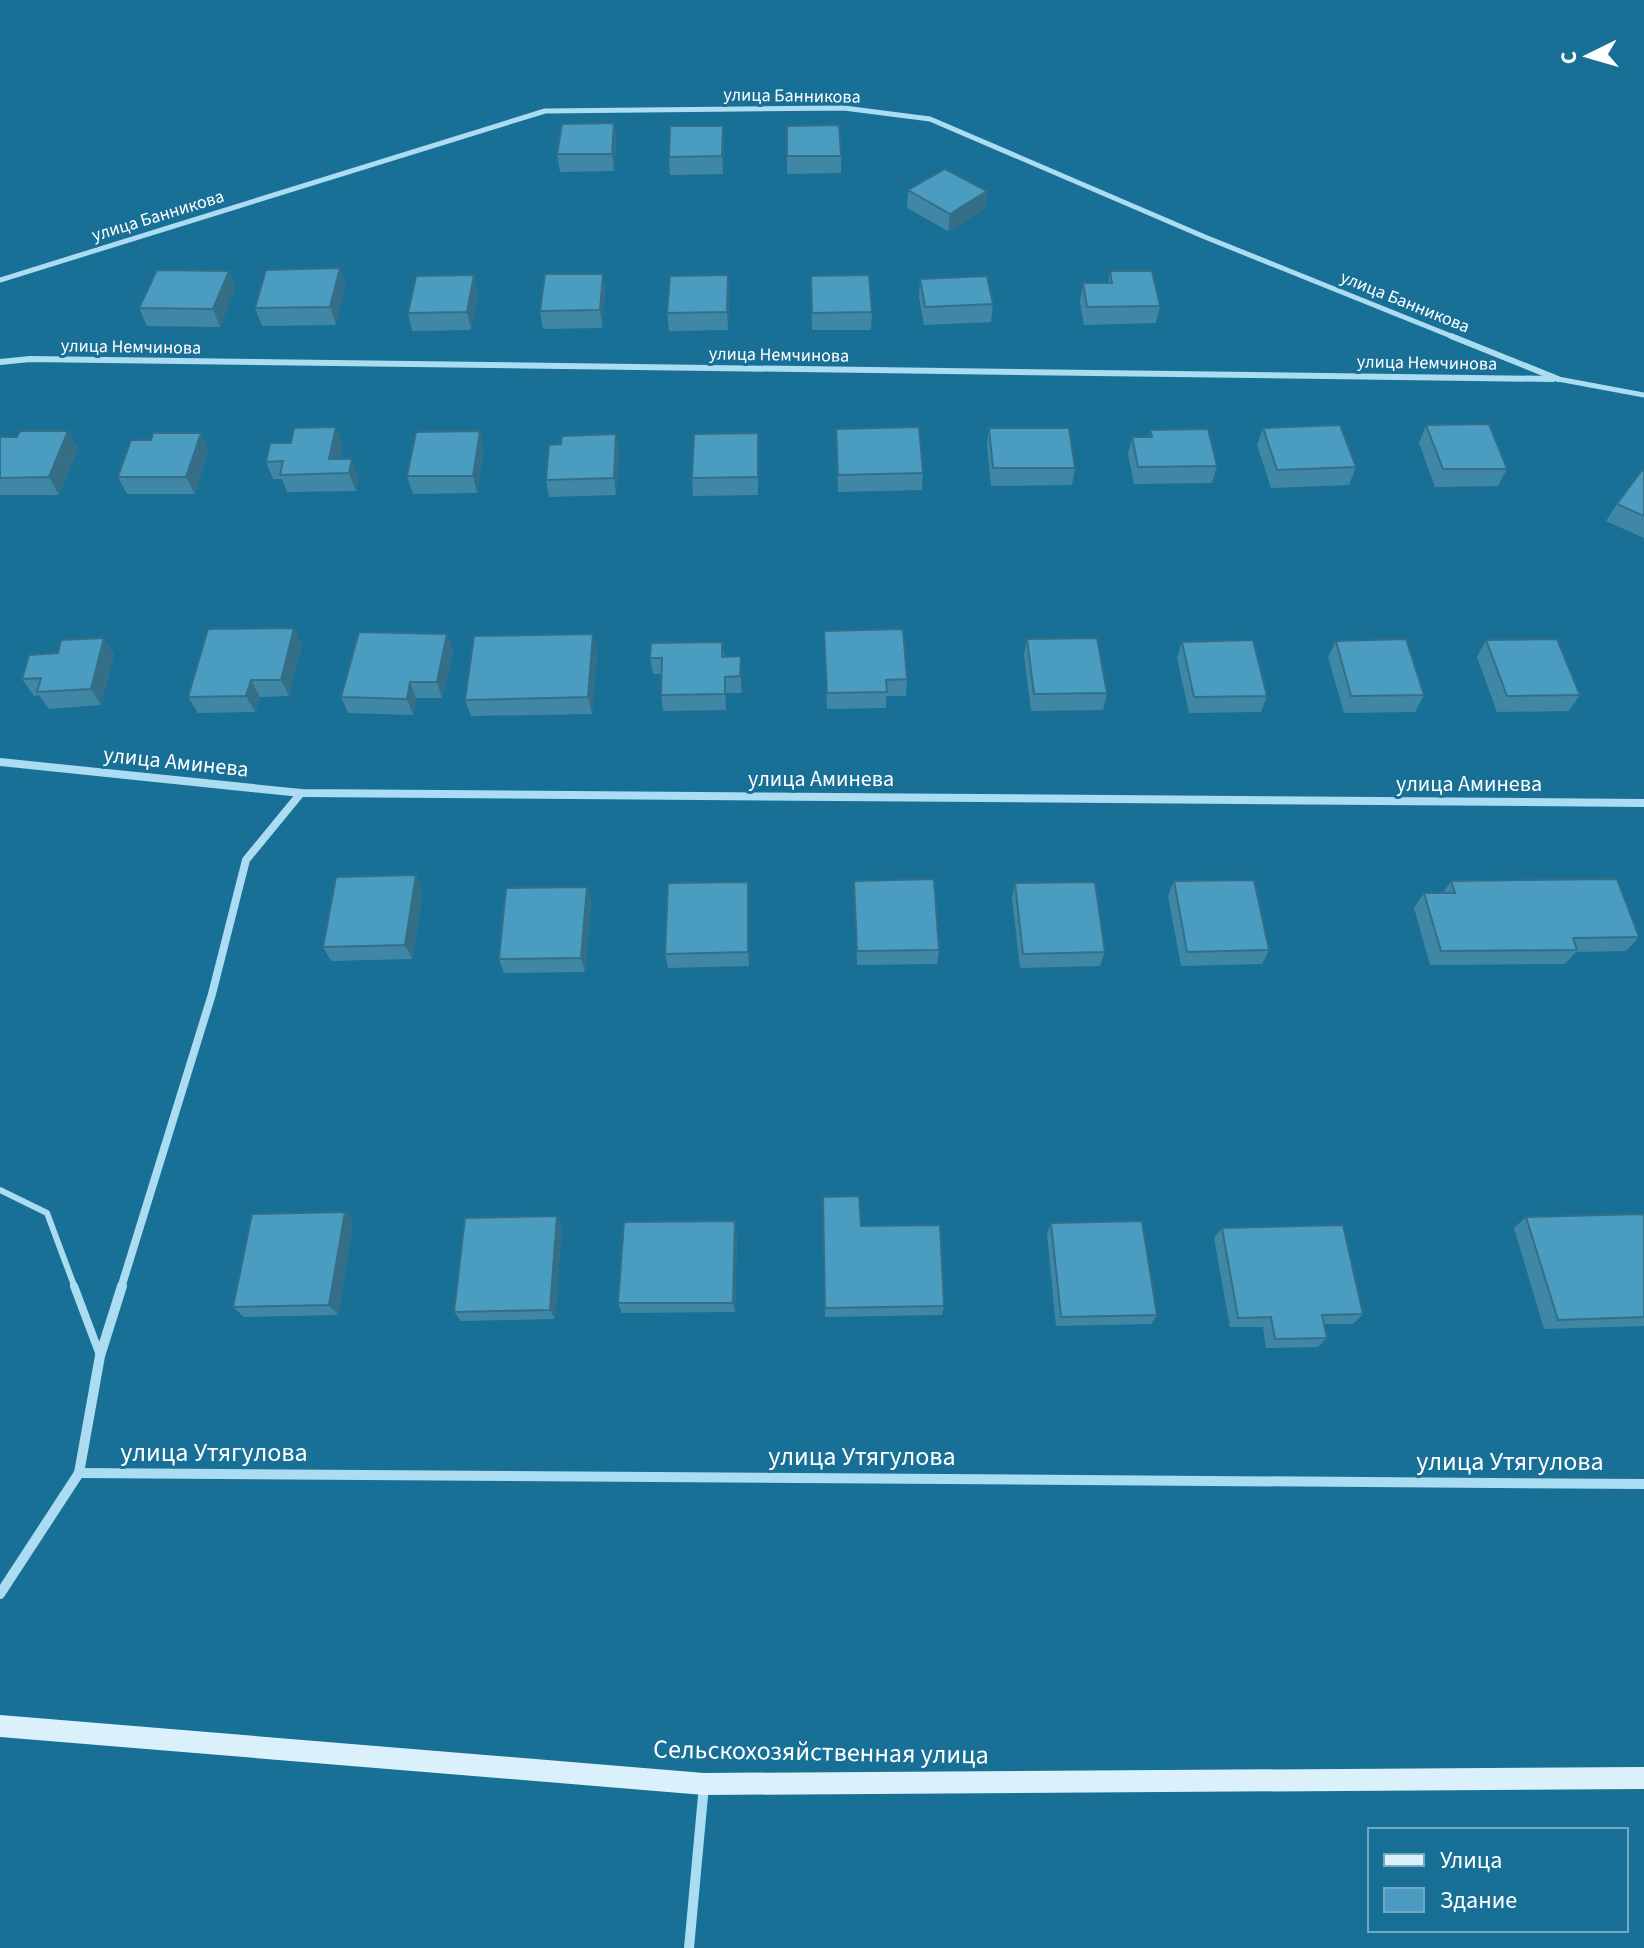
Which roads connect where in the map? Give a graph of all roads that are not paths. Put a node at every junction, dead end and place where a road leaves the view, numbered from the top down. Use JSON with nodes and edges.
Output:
{"nodes":[{"id":1,"x":0,"y":280,"type":"edge"},
{"id":2,"x":0,"y":362,"type":"edge"},
{"id":3,"x":1558,"y":379,"type":"junction"},
{"id":4,"x":1644,"y":395,"type":"edge"},
{"id":5,"x":0,"y":762,"type":"edge"},
{"id":6,"x":301,"y":793,"type":"junction"},
{"id":7,"x":1644,"y":803,"type":"edge"},
{"id":8,"x":0,"y":1190,"type":"edge"},
{"id":9,"x":100,"y":1356,"type":"junction"},
{"id":10,"x":79,"y":1473,"type":"junction"},
{"id":11,"x":1644,"y":1484,"type":"edge"},
{"id":12,"x":0,"y":1594,"type":"edge"},
{"id":13,"x":0,"y":1726,"type":"edge"},
{"id":14,"x":1644,"y":1778,"type":"edge"},
{"id":15,"x":704,"y":1784,"type":"junction"},
{"id":16,"x":689,"y":1948,"type":"edge"}],
"edges":[{"from":1,"to":3,"type":"street","name":"улица Банникова"},
{"from":2,"to":3,"type":"street","name":"улица Немчинова"},
{"from":3,"to":4,"type":"lane"},
{"from":5,"to":6,"type":"street","name":"улица Аминева"},
{"from":6,"to":7,"type":"street","name":"улица Аминева"},
{"from":6,"to":9,"type":"street"},
{"from":8,"to":9,"type":"lane"},
{"from":9,"to":10,"type":"street"},
{"from":10,"to":11,"type":"street","name":"улица Утягулова"},
{"from":10,"to":12,"type":"street"},
{"from":13,"to":15,"type":"main road","name":"Сельскохозяйственная улица"},
{"from":14,"to":15,"type":"main road","name":"Сельскохозяйственная улица"},
{"from":15,"to":16,"type":"street"}]}
